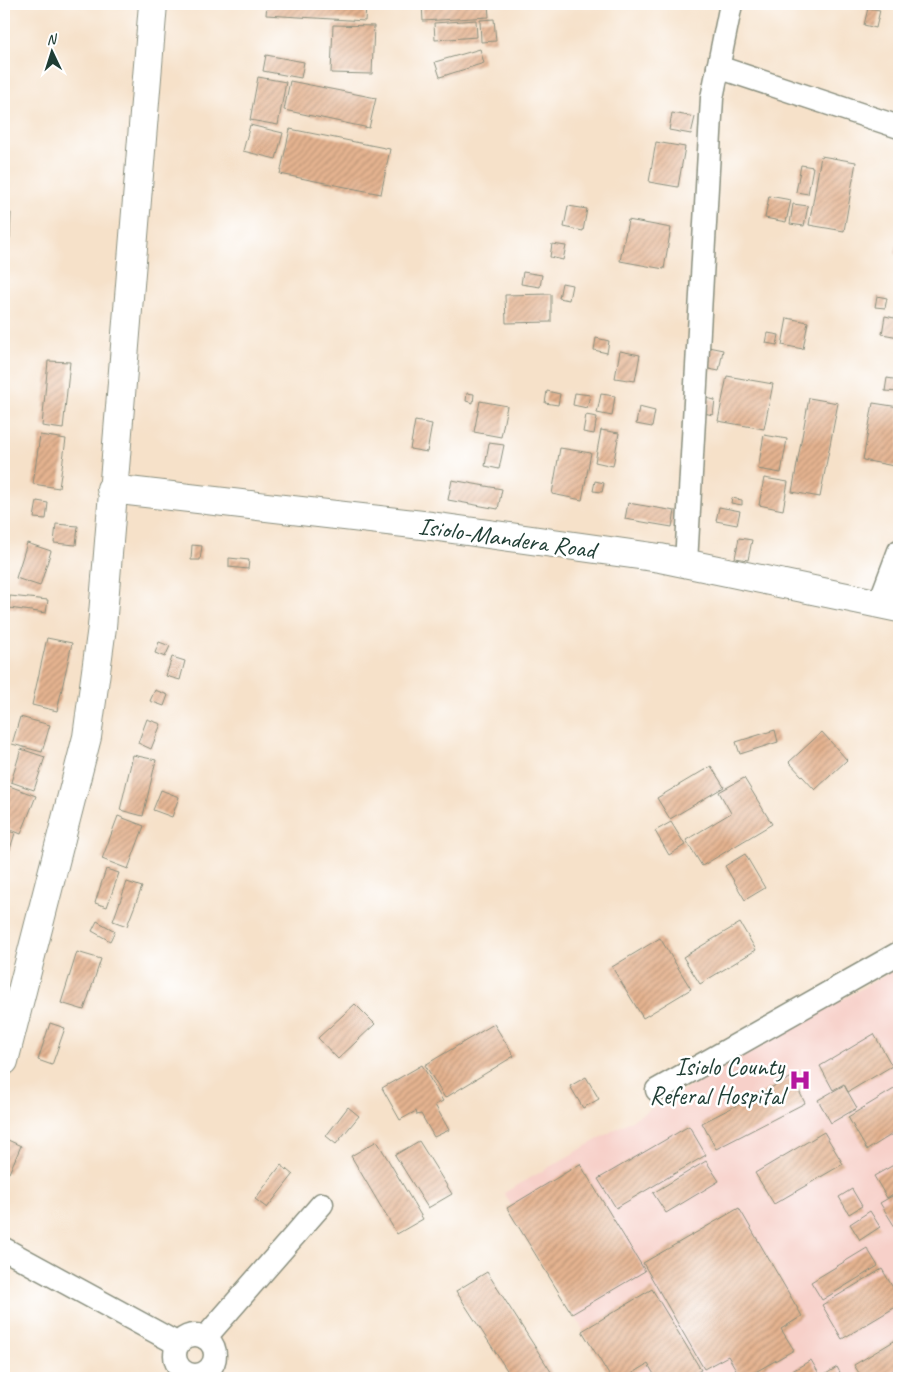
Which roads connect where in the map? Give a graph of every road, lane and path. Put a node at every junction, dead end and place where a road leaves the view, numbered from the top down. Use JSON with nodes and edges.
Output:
{"nodes":[{"id":1,"x":153,"y":4,"type":"edge"},
{"id":2,"x":731,"y":4,"type":"edge"},
{"id":3,"x":718,"y":66,"type":"junction"},
{"id":4,"x":899,"y":127,"type":"edge"},
{"id":5,"x":111,"y":489,"type":"junction"},
{"id":6,"x":899,"y":551,"type":"edge"},
{"id":7,"x":686,"y":563,"type":"junction"},
{"id":8,"x":889,"y":606,"type":"edge"},
{"id":9,"x":899,"y":953,"type":"edge"},
{"id":10,"x":4,"y":1062,"type":"edge"},
{"id":11,"x":657,"y":1090,"type":"dead end"},
{"id":12,"x":322,"y":1204,"type":"dead end"},
{"id":13,"x":4,"y":1249,"type":"edge"},
{"id":14,"x":206,"y":1338,"type":"junction"},
{"id":15,"x":178,"y":1344,"type":"junction"},
{"id":16,"x":191,"y":1376,"type":"edge"}],
"edges":[{"from":1,"to":5,"type":"highway"},
{"from":2,"to":3,"type":"street"},
{"from":3,"to":4,"type":"street"},
{"from":3,"to":7,"type":"street"},
{"from":5,"to":7,"type":"highway","name":"Isiolo-Mandera Road"},
{"from":5,"to":10,"type":"highway"},
{"from":6,"to":8,"type":"street"},
{"from":7,"to":8,"type":"highway","name":"Isiolo-Mandera Road"},
{"from":9,"to":11,"type":"street"},
{"from":12,"to":14,"type":"street"},
{"from":13,"to":15,"type":"street"},
{"from":14,"to":15,"type":"street"},
{"from":14,"to":16,"type":"street"},
{"from":15,"to":16,"type":"street"}]}
